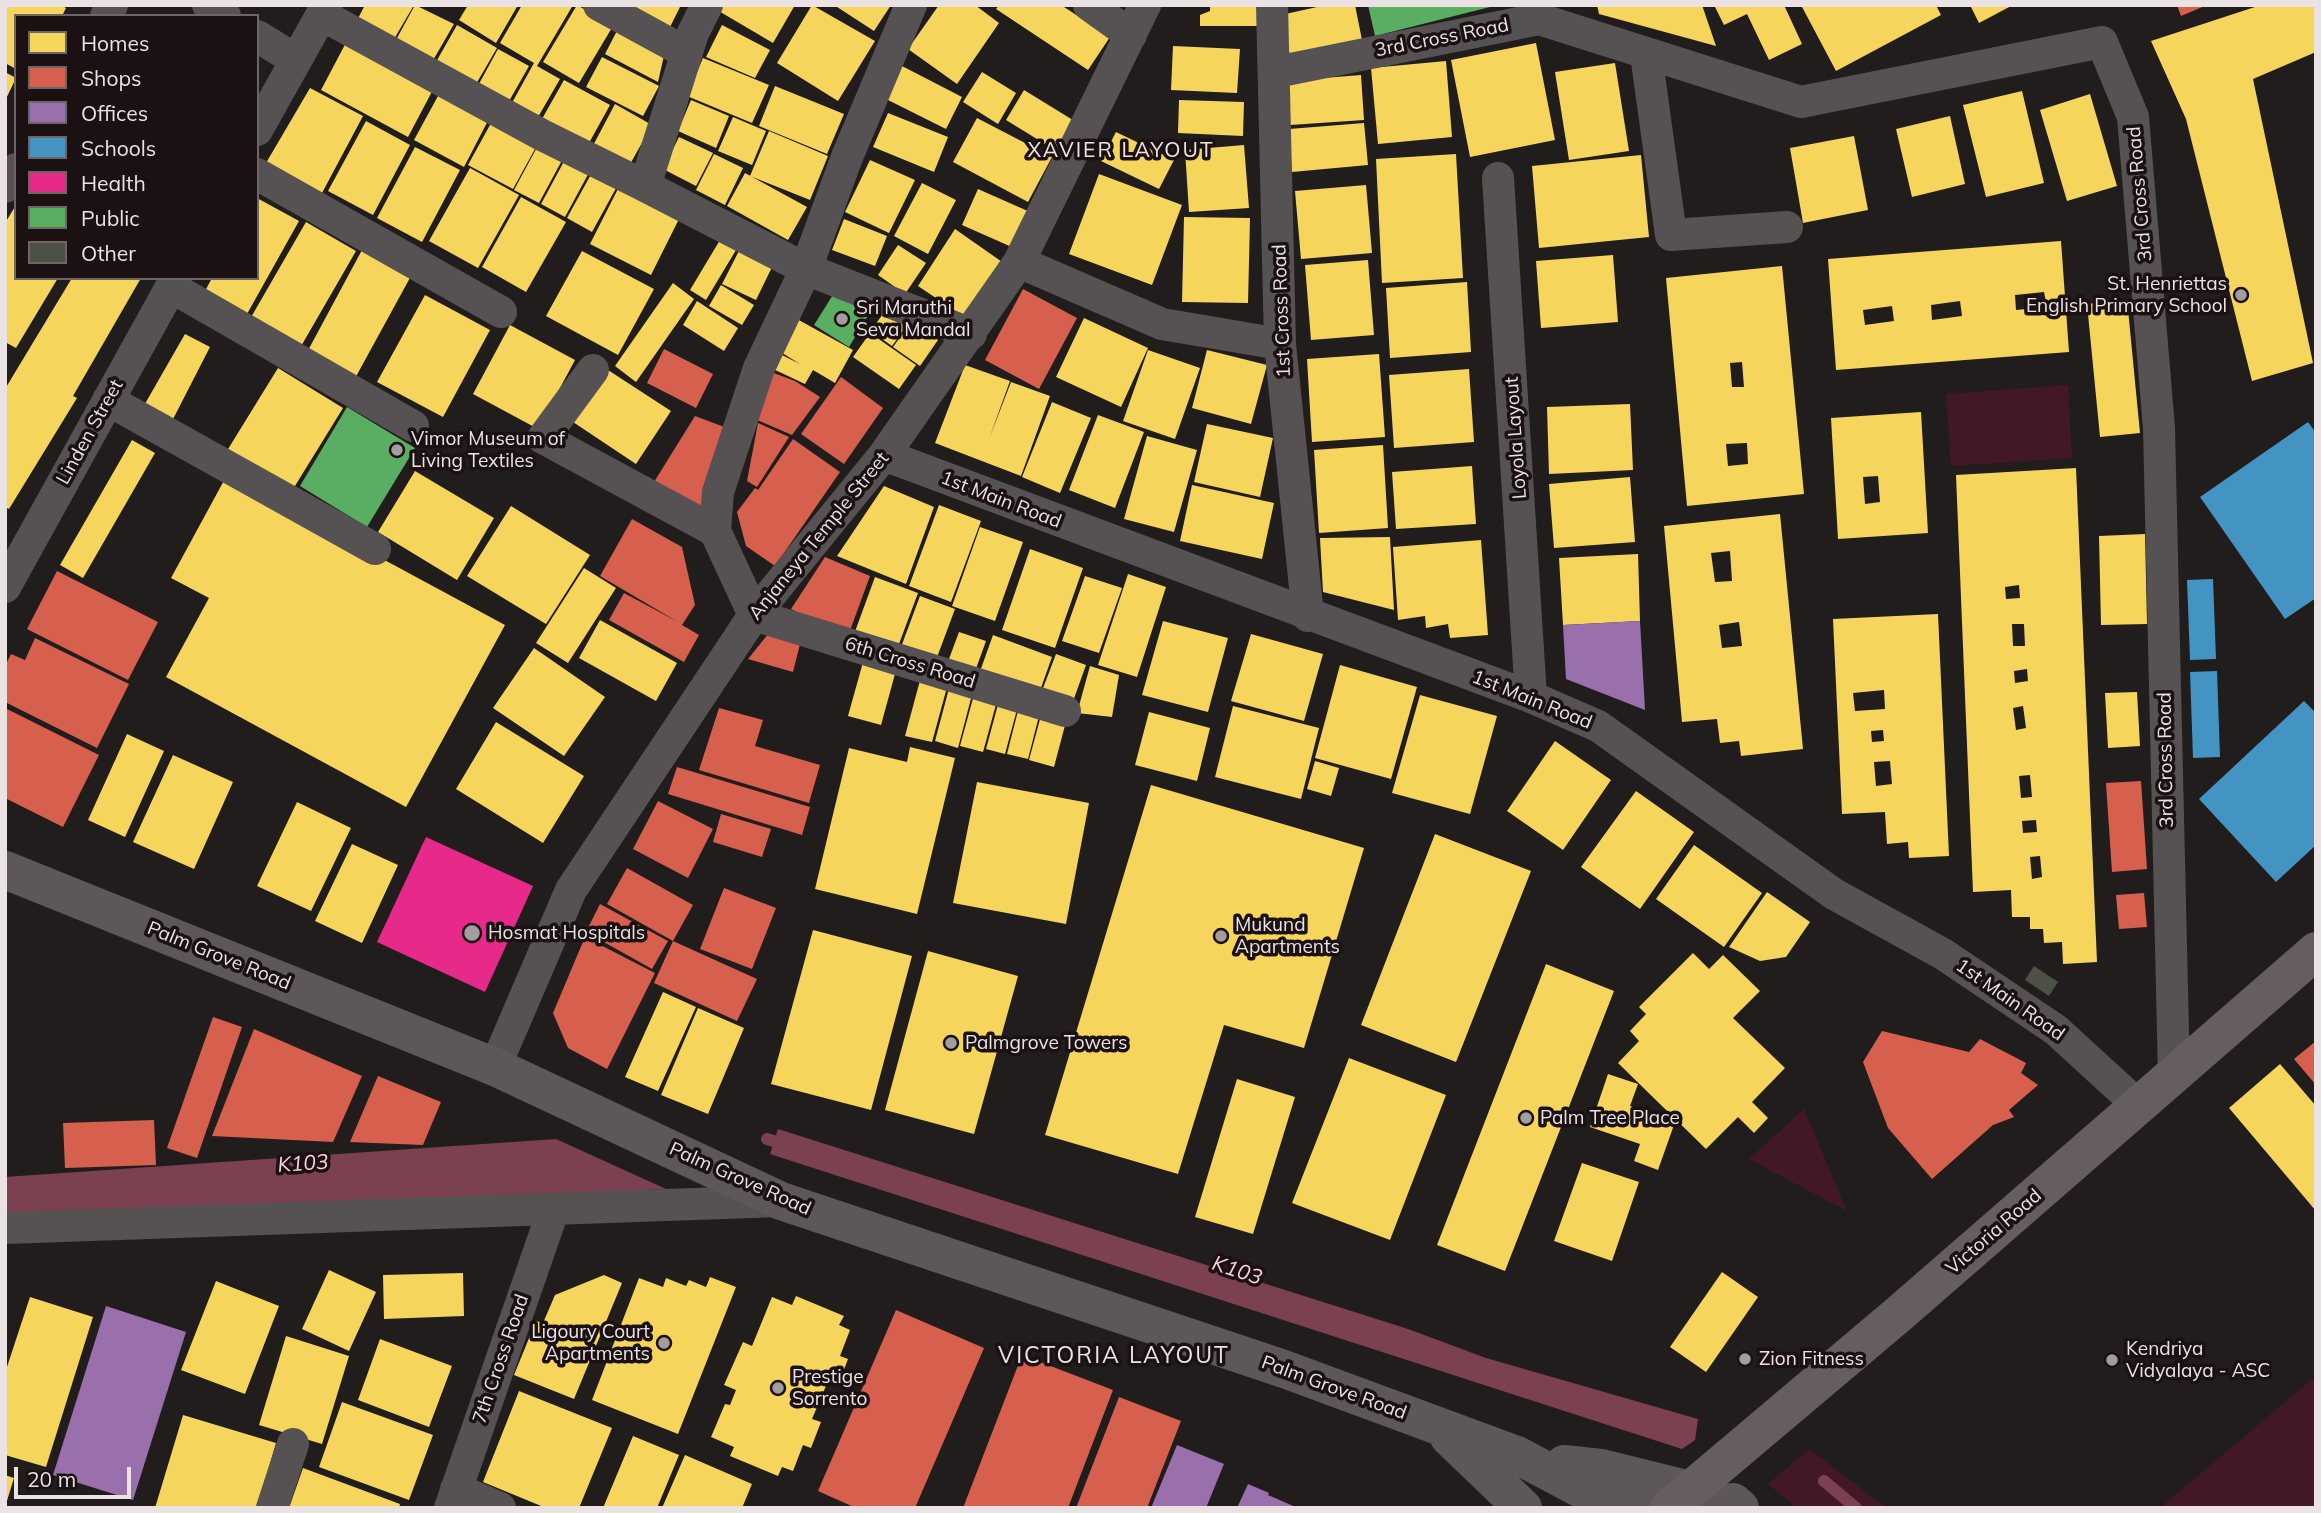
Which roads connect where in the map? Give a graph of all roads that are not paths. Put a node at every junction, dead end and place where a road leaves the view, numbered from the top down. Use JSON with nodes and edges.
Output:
{"nodes":[{"id":1,"x":600,"y":5,"type":"edge"},
{"id":2,"x":707,"y":5,"type":"edge"},
{"id":3,"x":911,"y":5,"type":"edge"},
{"id":4,"x":1089,"y":5,"type":"edge"},
{"id":5,"x":1144,"y":5,"type":"edge"},
{"id":6,"x":1272,"y":5,"type":"edge"},
{"id":7,"x":324,"y":10,"type":"edge"},
{"id":8,"x":1131,"y":35,"type":"junction"},
{"id":9,"x":259,"y":37,"type":"edge"},
{"id":10,"x":687,"y":53,"type":"junction"},
{"id":11,"x":1646,"y":54,"type":"junction"},
{"id":12,"x":296,"y":60,"type":"junction"},
{"id":13,"x":1276,"y":72,"type":"junction"},
{"id":14,"x":259,"y":127,"type":"edge"},
{"id":15,"x":259,"y":175,"type":"edge"},
{"id":16,"x":1498,"y":178,"type":"dead end"},
{"id":17,"x":645,"y":186,"type":"junction"},
{"id":18,"x":1787,"y":227,"type":"dead end"},
{"id":19,"x":1019,"y":262,"type":"junction"},
{"id":20,"x":806,"y":269,"type":"junction"},
{"id":21,"x":173,"y":283,"type":"edge"},
{"id":22,"x":501,"y":312,"type":"dead end"},
{"id":23,"x":971,"y":334,"type":"junction"},
{"id":24,"x":1280,"y":344,"type":"junction"},
{"id":25,"x":593,"y":370,"type":"dead end"},
{"id":26,"x":108,"y":400,"type":"junction"},
{"id":27,"x":413,"y":426,"type":"dead end"},
{"id":28,"x":884,"y":455,"type":"junction"},
{"id":29,"x":715,"y":531,"type":"junction"},
{"id":30,"x":375,"y":550,"type":"dead end"},
{"id":31,"x":5,"y":587,"type":"edge"},
{"id":32,"x":754,"y":615,"type":"junction"},
{"id":33,"x":1308,"y":616,"type":"junction"},
{"id":34,"x":1531,"y":697,"type":"junction"},
{"id":35,"x":1065,"y":711,"type":"dead end"},
{"id":36,"x":5,"y":870,"type":"edge"},
{"id":37,"x":2316,"y":951,"type":"edge"},
{"id":38,"x":495,"y":1067,"type":"junction"},
{"id":39,"x":2174,"y":1076,"type":"junction"},
{"id":40,"x":2139,"y":1106,"type":"junction"},
{"id":41,"x":781,"y":1201,"type":"junction"},
{"id":42,"x":553,"y":1211,"type":"junction"},
{"id":43,"x":5,"y":1228,"type":"edge"},
{"id":44,"x":1437,"y":1426,"type":"junction"},
{"id":45,"x":293,"y":1444,"type":"dead end"},
{"id":46,"x":1531,"y":1460,"type":"junction"},
{"id":47,"x":453,"y":1498,"type":"edge"},
{"id":48,"x":1706,"y":1499,"type":"edge"},
{"id":49,"x":272,"y":1508,"type":"edge"},
{"id":50,"x":500,"y":1508,"type":"edge"},
{"id":51,"x":1523,"y":1508,"type":"edge"},
{"id":52,"x":1638,"y":1508,"type":"edge"}],
"edges":[{"from":1,"to":10,"type":"street"},
{"from":2,"to":10,"type":"street"},
{"from":3,"to":20,"type":"street"},
{"from":4,"to":8,"type":"street"},
{"from":5,"to":8,"type":"street","name":"Anjaneya Temple Street"},
{"from":6,"to":13,"type":"street","name":"1st Cross Road"},
{"from":7,"to":12,"type":"street"},
{"from":7,"to":17,"type":"street"},
{"from":8,"to":19,"type":"street","name":"Anjaneya Temple Street"},
{"from":9,"to":12,"type":"street"},
{"from":10,"to":17,"type":"street"},
{"from":11,"to":13,"type":"street","name":"3rd Cross Road"},
{"from":11,"to":18,"type":"street"},
{"from":11,"to":39,"type":"street","name":"3rd Cross Road"},
{"from":12,"to":14,"type":"street"},
{"from":13,"to":24,"type":"street","name":"1st Cross Road"},
{"from":15,"to":22,"type":"street"},
{"from":16,"to":34,"type":"street","name":"Loyola Layout"},
{"from":17,"to":20,"type":"street"},
{"from":19,"to":23,"type":"street","name":"Anjaneya Temple Street"},
{"from":19,"to":24,"type":"street"},
{"from":20,"to":23,"type":"street"},
{"from":20,"to":29,"type":"street"},
{"from":21,"to":26,"type":"street","name":"Linden Street"},
{"from":21,"to":27,"type":"street"},
{"from":23,"to":28,"type":"street","name":"Anjaneya Temple Street"},
{"from":24,"to":33,"type":"street","name":"1st Cross Road"},
{"from":25,"to":29,"type":"street"},
{"from":26,"to":30,"type":"street"},
{"from":26,"to":31,"type":"street","name":"Linden Street"},
{"from":28,"to":32,"type":"street","name":"Anjaneya Temple Street"},
{"from":28,"to":33,"type":"street","name":"1st Main Road"},
{"from":29,"to":32,"type":"street"},
{"from":32,"to":35,"type":"street","name":"6th Cross Road"},
{"from":32,"to":38,"type":"street","name":"Anjaneya Temple Street"},
{"from":33,"to":34,"type":"street","name":"1st Main Road"},
{"from":34,"to":40,"type":"street","name":"1st Main Road"},
{"from":36,"to":38,"type":"street","name":"Palm Grove Road"},
{"from":37,"to":39,"type":"main road","name":"Victoria Road"},
{"from":38,"to":41,"type":"street","name":"Palm Grove Road"},
{"from":39,"to":40,"type":"main road","name":"Victoria Road"},
{"from":40,"to":48,"type":"main road","name":"Victoria Road"},
{"from":41,"to":42,"type":"street"},
{"from":41,"to":44,"type":"street","name":"Palm Grove Road"},
{"from":42,"to":43,"type":"street"},
{"from":42,"to":47,"type":"street","name":"7th Cross Road"},
{"from":44,"to":46,"type":"street","name":"Palm Grove Road"},
{"from":44,"to":51,"type":"street"},
{"from":45,"to":49,"type":"street"},
{"from":46,"to":48,"type":"street","name":"Palm Grove Road"},
{"from":46,"to":52,"type":"street","name":"Palm Grove Road"},
{"from":47,"to":50,"type":"street"}]}
